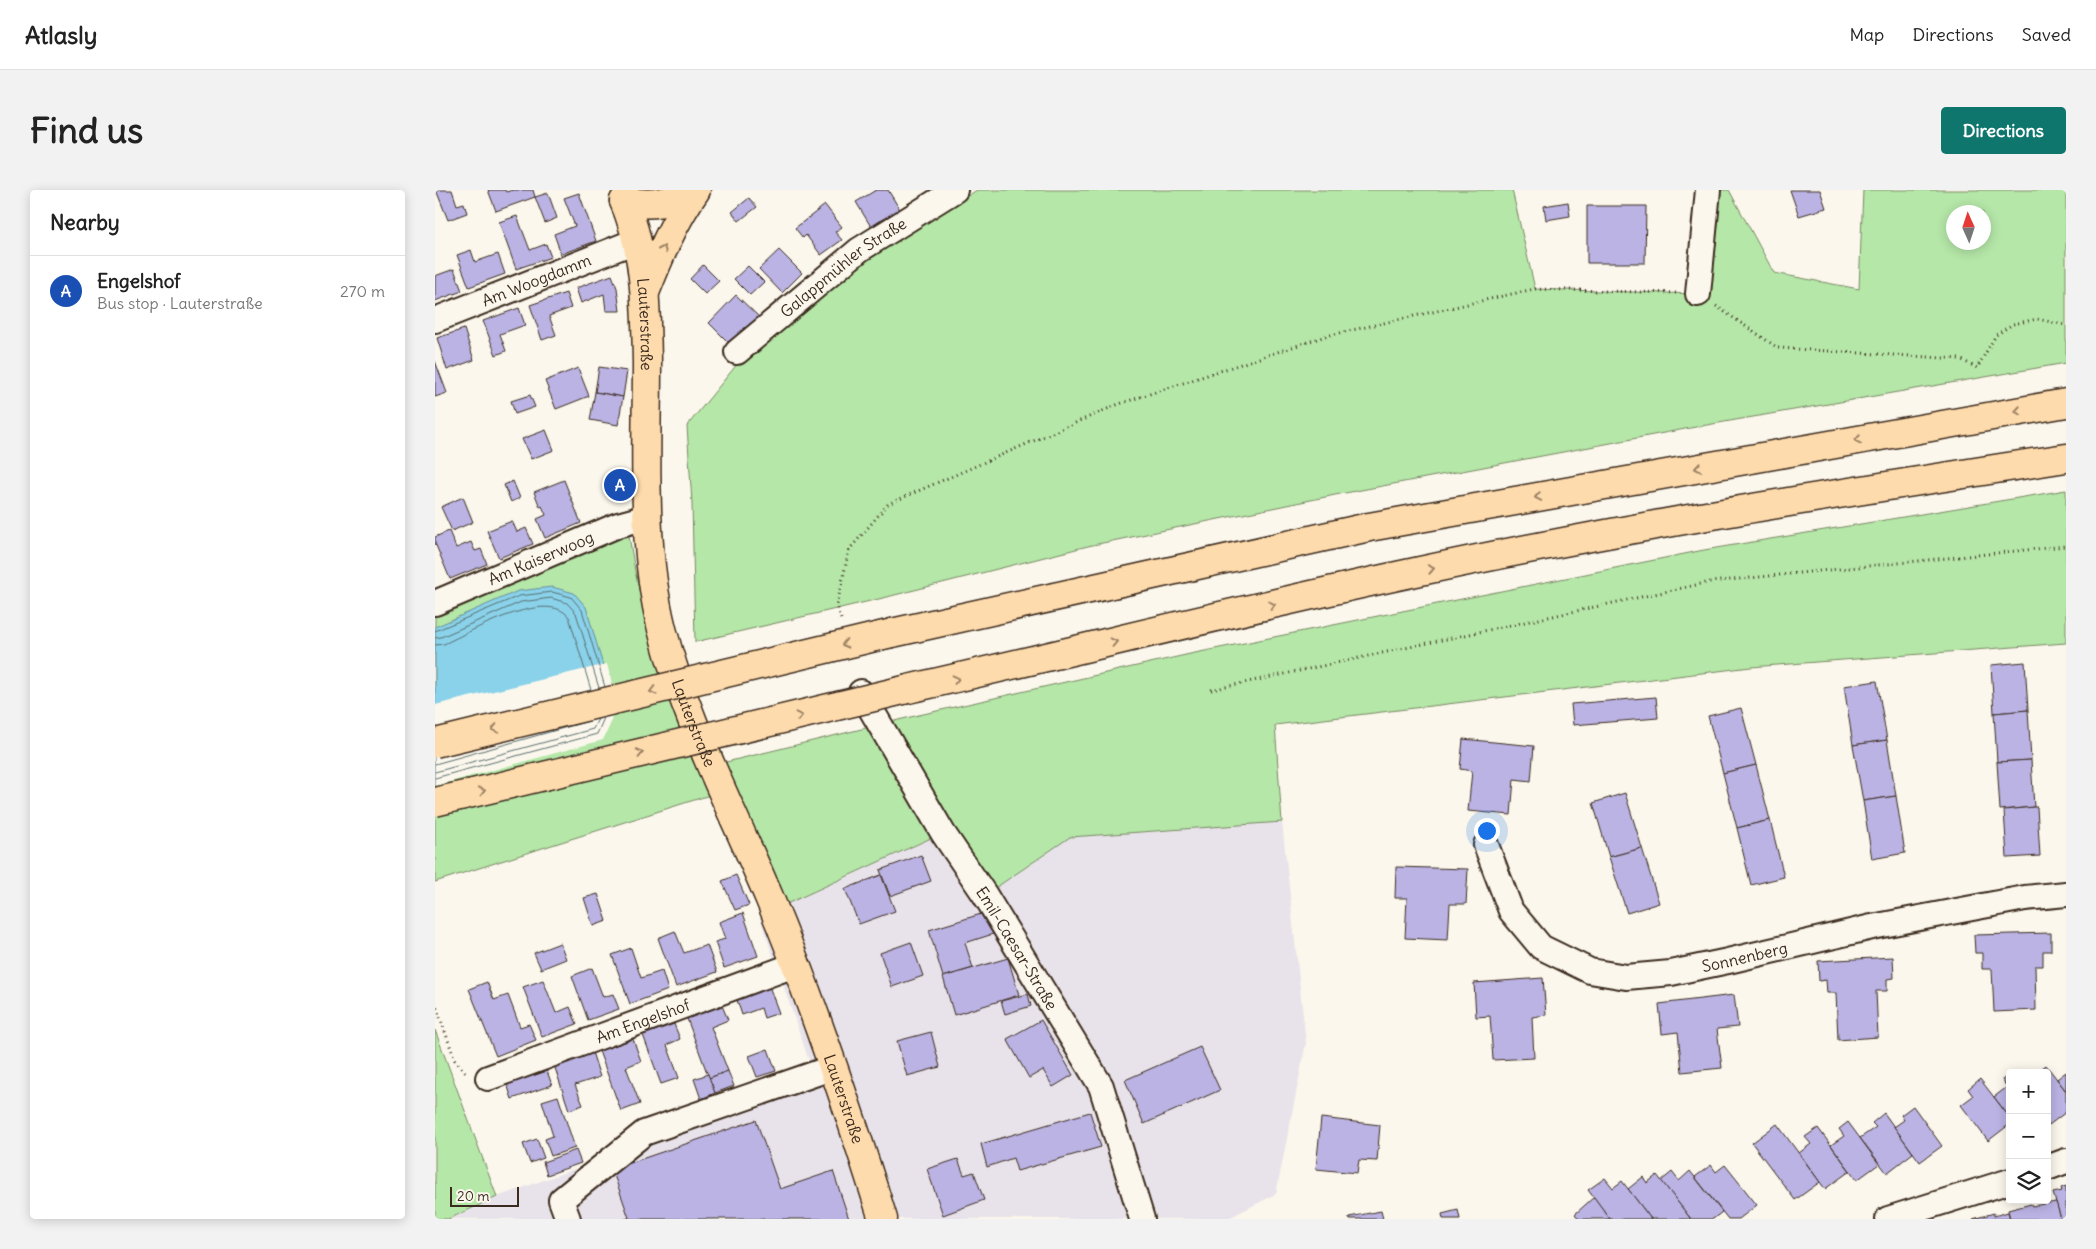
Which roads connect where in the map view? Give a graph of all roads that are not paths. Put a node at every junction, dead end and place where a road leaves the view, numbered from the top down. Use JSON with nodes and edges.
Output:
{"nodes":[{"id":1,"x":694,"y":190,"type":"edge"},
{"id":2,"x":955,"y":190,"type":"edge"},
{"id":3,"x":1708,"y":190,"type":"edge"},
{"id":4,"x":626,"y":194,"type":"edge"},
{"id":5,"x":638,"y":240,"type":"junction"},
{"id":6,"x":645,"y":294,"type":"junction"},
{"id":7,"x":1698,"y":294,"type":"road end"},
{"id":8,"x":435,"y":320,"type":"edge"},
{"id":9,"x":737,"y":352,"type":"dead end"},
{"id":10,"x":2066,"y":403,"type":"edge"},
{"id":11,"x":2066,"y":458,"type":"edge"},
{"id":12,"x":647,"y":517,"type":"junction"},
{"id":13,"x":435,"y":603,"type":"edge"},
{"id":14,"x":861,"y":692,"type":"dead end"},
{"id":15,"x":435,"y":743,"type":"edge"},
{"id":16,"x":435,"y":802,"type":"edge"},
{"id":17,"x":1486,"y":845,"type":"dead end"},
{"id":18,"x":2066,"y":894,"type":"edge"},
{"id":19,"x":797,"y":964,"type":"junction"},
{"id":20,"x":834,"y":1067,"type":"junction"},
{"id":21,"x":488,"y":1078,"type":"road end"},
{"id":22,"x":2066,"y":1161,"type":"edge"},
{"id":23,"x":2051,"y":1167,"type":"edge"},
{"id":24,"x":2006,"y":1182,"type":"edge"},
{"id":25,"x":568,"y":1219,"type":"edge"},
{"id":26,"x":883,"y":1219,"type":"edge"},
{"id":27,"x":1142,"y":1219,"type":"edge"},
{"id":28,"x":1888,"y":1219,"type":"edge"}],
"edges":[{"from":1,"to":4,"type":"main road"},
{"from":6,"to":1,"type":"main road","one_way":true},
{"from":2,"to":9,"type":"street","name":"Galappmühler Straße"},
{"from":3,"to":7,"type":"street"},
{"from":4,"to":5,"type":"main road","name":"Lauterstraße"},
{"from":5,"to":6,"type":"main road","name":"Lauterstraße"},
{"from":5,"to":8,"type":"street","name":"Am Woogdamm"},
{"from":6,"to":12,"type":"main road","name":"Lauterstraße"},
{"from":10,"to":15,"type":"main road","one_way":true,"bridge":true},
{"from":16,"to":11,"type":"main road","one_way":true,"bridge":true},
{"from":12,"to":13,"type":"street","name":"Am Kaiserwoog"},
{"from":12,"to":19,"type":"main road","name":"Lauterstraße"},
{"from":14,"to":27,"type":"street","name":"Emil-Caesar-Straße"},
{"from":17,"to":18,"type":"street","name":"Sonnenberg"},
{"from":19,"to":20,"type":"main road","name":"Lauterstraße"},
{"from":19,"to":21,"type":"street","name":"Am Engelshof"},
{"from":20,"to":25,"type":"street"},
{"from":20,"to":26,"type":"main road","name":"Lauterstraße"},
{"from":22,"to":23,"type":"street"},
{"from":24,"to":28,"type":"street"}]}
